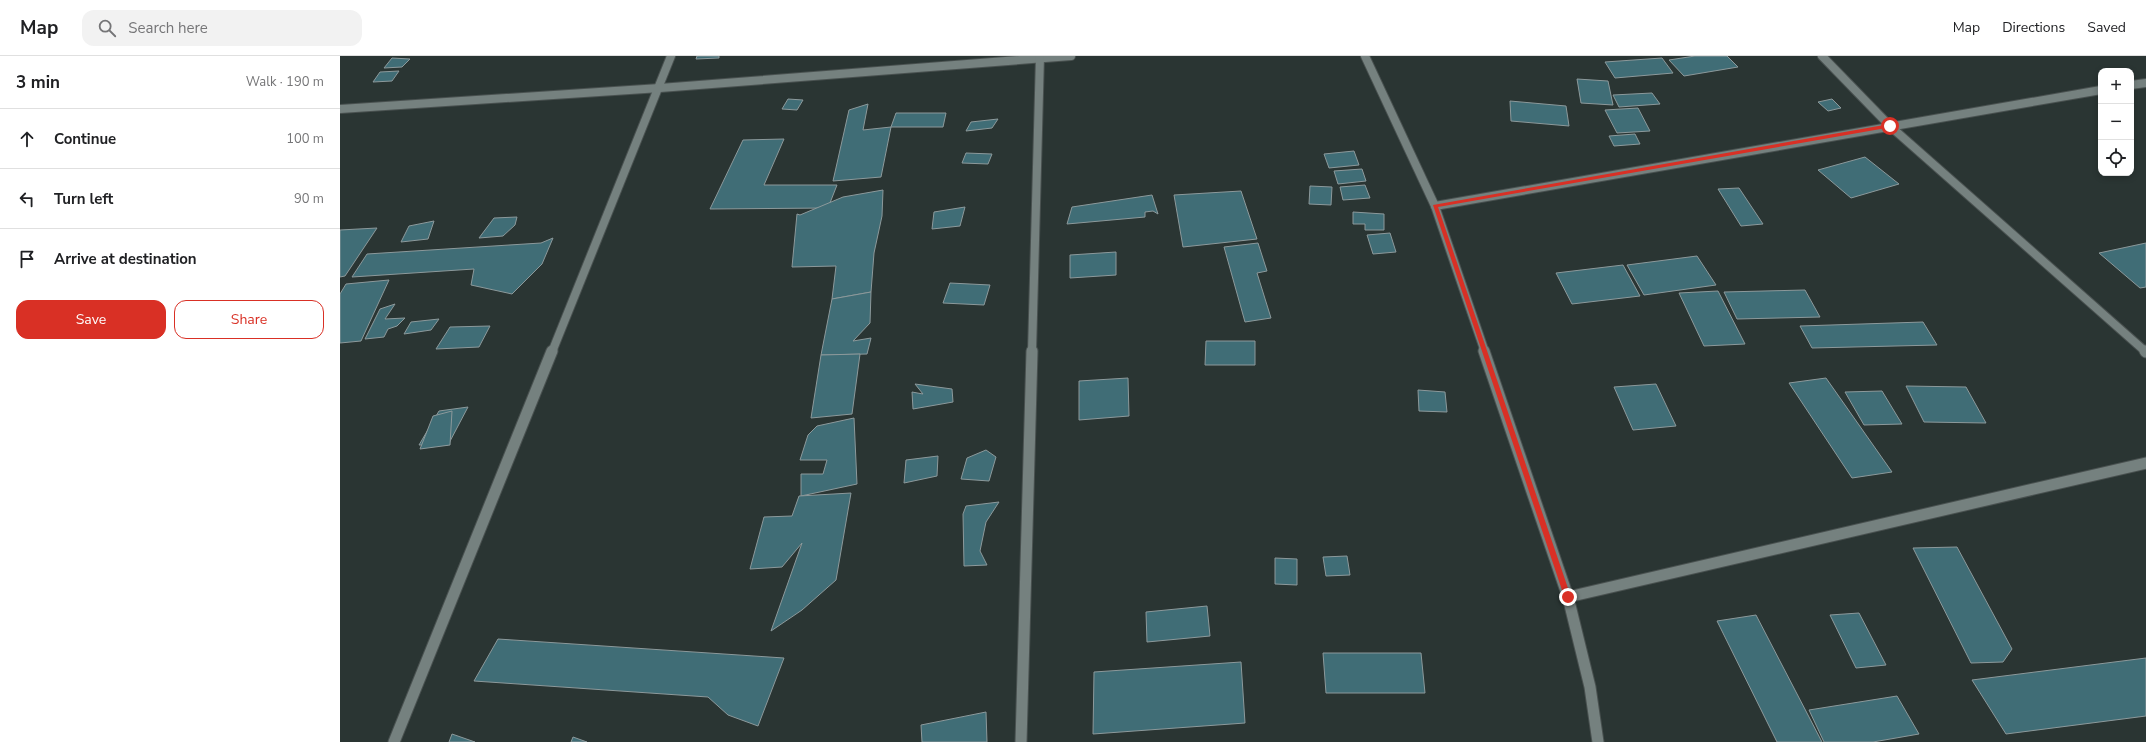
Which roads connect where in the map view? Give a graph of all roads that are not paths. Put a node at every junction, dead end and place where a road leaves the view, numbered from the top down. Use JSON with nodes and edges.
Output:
{"nodes":[{"id":1,"x":671,"y":56,"type":"edge"},
{"id":2,"x":1071,"y":56,"type":"edge"},
{"id":3,"x":1365,"y":56,"type":"edge"},
{"id":4,"x":1822,"y":56,"type":"edge"},
{"id":5,"x":1040,"y":57,"type":"edge"},
{"id":6,"x":2146,"y":83,"type":"edge"},
{"id":7,"x":2134,"y":85,"type":"edge"},
{"id":8,"x":660,"y":88,"type":"junction"},
{"id":9,"x":2098,"y":91,"type":"edge"},
{"id":10,"x":340,"y":109,"type":"edge"},
{"id":11,"x":1890,"y":126,"type":"junction"},
{"id":12,"x":1435,"y":206,"type":"junction"},
{"id":13,"x":2146,"y":352,"type":"edge"},
{"id":14,"x":2146,"y":463,"type":"edge"},
{"id":15,"x":1568,"y":597,"type":"junction"},
{"id":16,"x":394,"y":742,"type":"edge"},
{"id":17,"x":1021,"y":742,"type":"edge"},
{"id":18,"x":1598,"y":742,"type":"edge"}],
"edges":[{"from":1,"to":8,"type":"street"},
{"from":2,"to":5,"type":"street"},
{"from":3,"to":12,"type":"street"},
{"from":4,"to":11,"type":"street"},
{"from":5,"to":8,"type":"street"},
{"from":5,"to":17,"type":"street"},
{"from":6,"to":7,"type":"street"},
{"from":8,"to":10,"type":"street"},
{"from":8,"to":16,"type":"street"},
{"from":9,"to":11,"type":"street"},
{"from":11,"to":12,"type":"street"},
{"from":11,"to":13,"type":"street"},
{"from":12,"to":15,"type":"street"},
{"from":14,"to":15,"type":"street"},
{"from":15,"to":18,"type":"street"}]}
